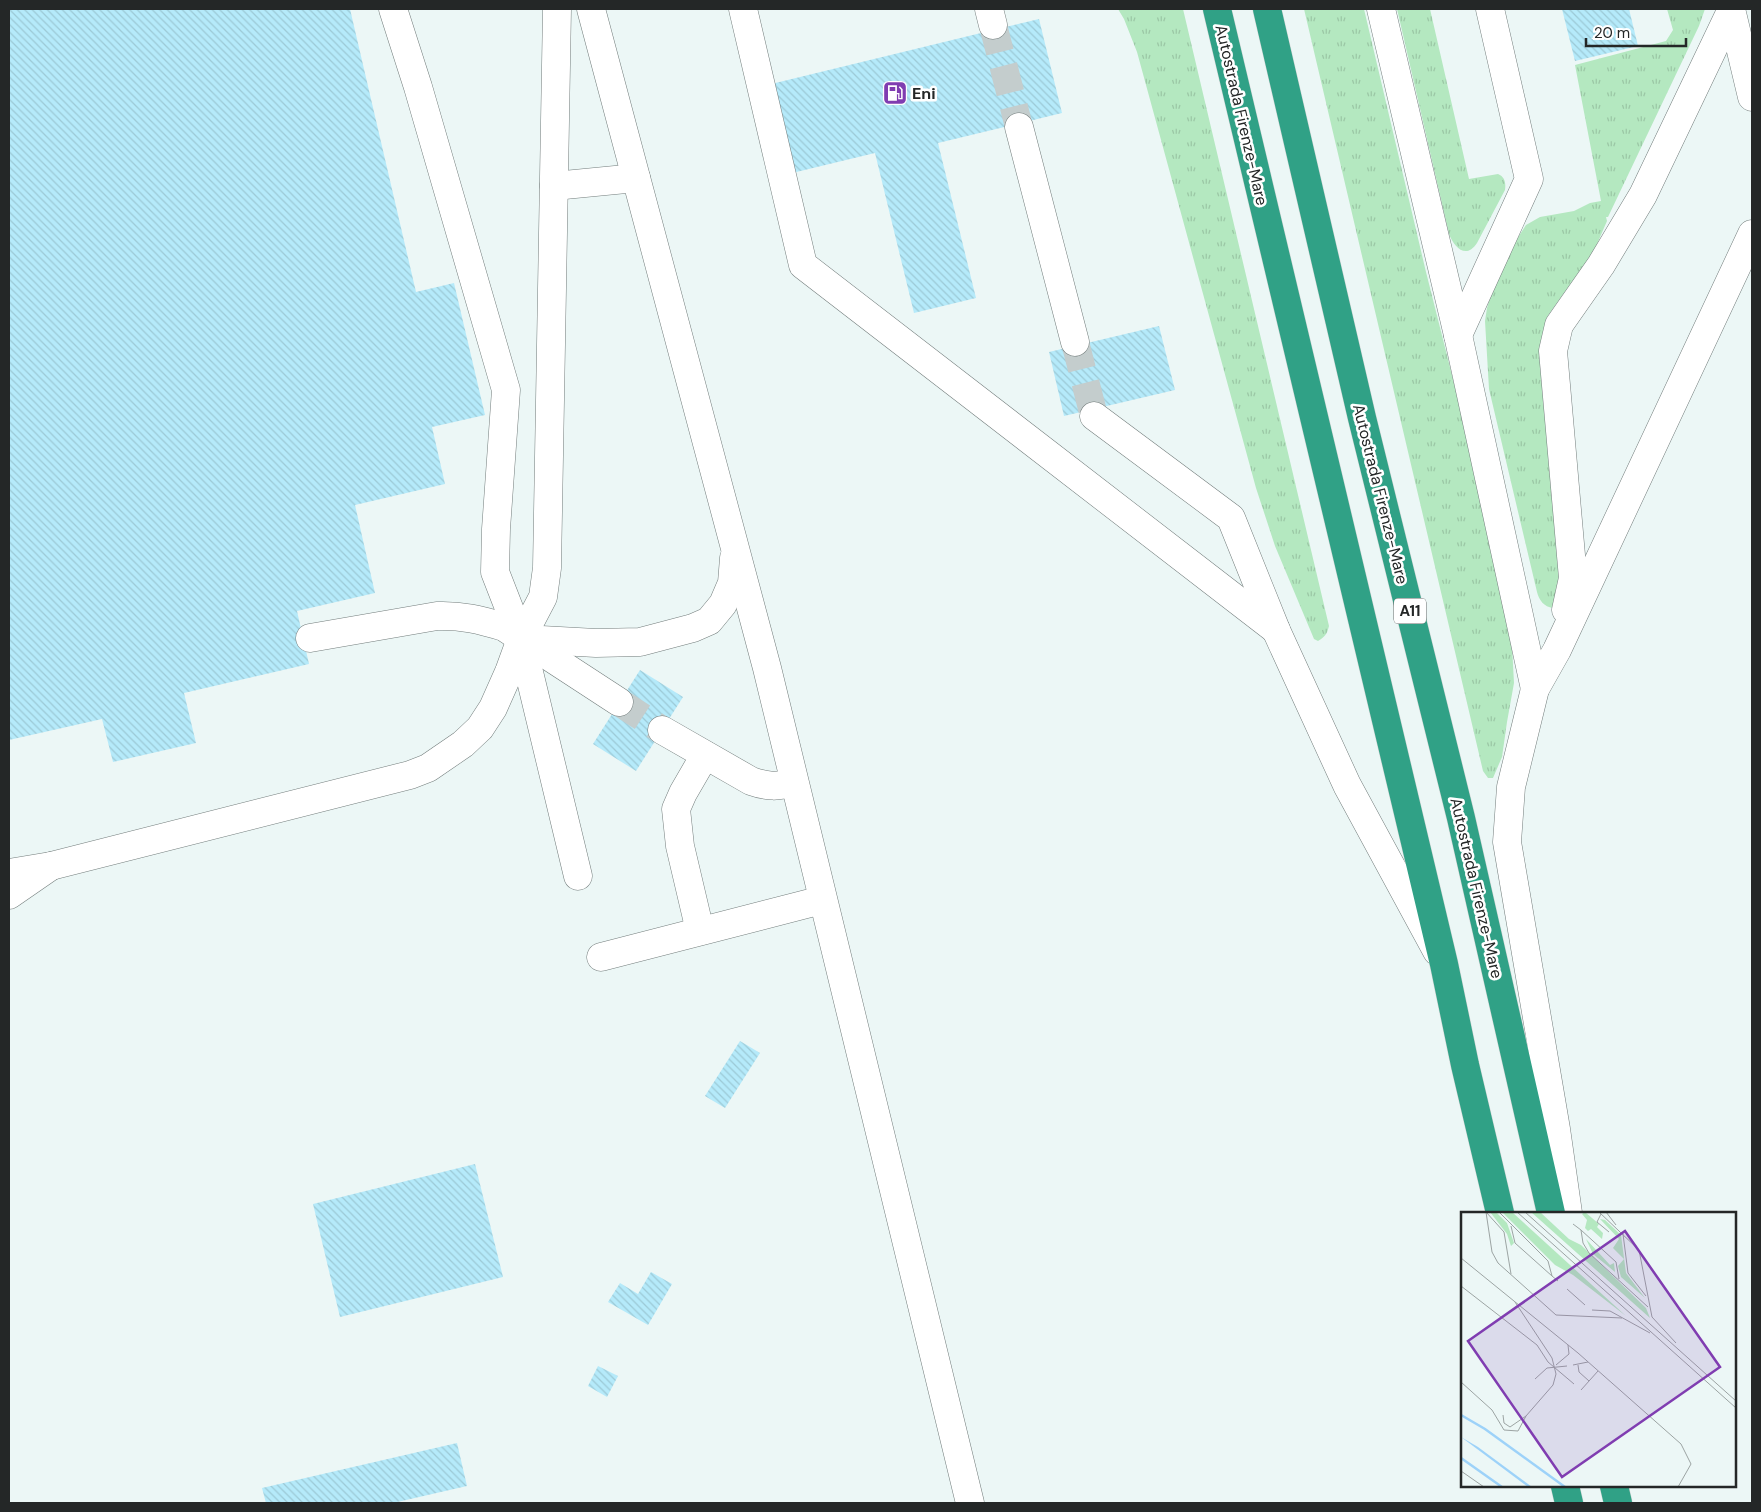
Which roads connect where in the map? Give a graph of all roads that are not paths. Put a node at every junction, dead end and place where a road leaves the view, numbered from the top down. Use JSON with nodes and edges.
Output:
{"nodes":[{"id":1,"x":393,"y":9,"type":"edge"},
{"id":2,"x":557,"y":9,"type":"edge"},
{"id":3,"x":591,"y":9,"type":"edge"},
{"id":4,"x":743,"y":9,"type":"edge"},
{"id":5,"x":1217,"y":9,"type":"edge"},
{"id":6,"x":1267,"y":9,"type":"edge"},
{"id":7,"x":1381,"y":9,"type":"edge"},
{"id":8,"x":1490,"y":9,"type":"edge"},
{"id":9,"x":1731,"y":10,"type":"edge"},
{"id":10,"x":1752,"y":97,"type":"edge"},
{"id":11,"x":1019,"y":128,"type":"tunnel mouth"},
{"id":12,"x":636,"y":178,"type":"junction"},
{"id":13,"x":554,"y":186,"type":"junction"},
{"id":14,"x":1752,"y":234,"type":"edge"},
{"id":15,"x":1458,"y":335,"type":"junction"},
{"id":16,"x":1075,"y":342,"type":"tunnel mouth"},
{"id":17,"x":1094,"y":416,"type":"tunnel mouth"},
{"id":18,"x":732,"y":535,"type":"junction"},
{"id":19,"x":1276,"y":630,"type":"junction"},
{"id":20,"x":310,"y":638,"type":"dead end"},
{"id":21,"x":521,"y":639,"type":"junction"},
{"id":22,"x":1557,"y":650,"type":"junction"},
{"id":23,"x":1535,"y":689,"type":"junction"},
{"id":24,"x":619,"y":702,"type":"tunnel mouth"},
{"id":25,"x":662,"y":730,"type":"tunnel mouth"},
{"id":26,"x":705,"y":755,"type":"junction"},
{"id":27,"x":794,"y":782,"type":"junction"},
{"id":28,"x":51,"y":866,"type":"junction"},
{"id":29,"x":9,"y":873,"type":"edge"},
{"id":30,"x":578,"y":876,"type":"dead end"},
{"id":31,"x":9,"y":895,"type":"edge"},
{"id":32,"x":822,"y":900,"type":"junction"},
{"id":33,"x":700,"y":931,"type":"junction"},
{"id":34,"x":601,"y":956,"type":"dead end"},
{"id":35,"x":1444,"y":964,"type":"junction"},
{"id":36,"x":1500,"y":1212,"type":"edge"},
{"id":37,"x":1551,"y":1212,"type":"edge"},
{"id":38,"x":1568,"y":1212,"type":"edge"},
{"id":39,"x":1564,"y":1487,"type":"edge"},
{"id":40,"x":1614,"y":1487,"type":"edge"},
{"id":41,"x":970,"y":1503,"type":"edge"},
{"id":42,"x":1569,"y":1503,"type":"edge"},
{"id":43,"x":1618,"y":1503,"type":"edge"}],
"edges":[{"from":1,"to":21,"type":"lane"},
{"from":2,"to":13,"type":"lane"},
{"from":3,"to":12,"type":"lane"},
{"from":4,"to":19,"type":"lane"},
{"from":5,"to":35,"type":"highway","name":"Autostrada Firenze-Mare"},
{"from":6,"to":37,"type":"highway","name":"Autostrada Firenze-Mare","number":"A11"},
{"from":7,"to":15,"type":"lane"},
{"from":8,"to":15,"type":"lane"},
{"from":9,"to":10,"type":"lane"},
{"from":9,"to":22,"type":"lane"},
{"from":11,"to":16,"type":"lane"},
{"from":12,"to":13,"type":"lane"},
{"from":12,"to":18,"type":"lane"},
{"from":13,"to":21,"type":"lane"},
{"from":14,"to":22,"type":"lane"},
{"from":15,"to":23,"type":"lane"},
{"from":17,"to":19,"type":"lane"},
{"from":18,"to":21,"type":"lane"},
{"from":18,"to":27,"type":"lane"},
{"from":19,"to":35,"type":"lane"},
{"from":20,"to":21,"type":"lane"},
{"from":21,"to":24,"type":"lane"},
{"from":21,"to":28,"type":"lane"},
{"from":21,"to":30,"type":"lane"},
{"from":22,"to":23,"type":"lane"},
{"from":23,"to":38,"type":"lane"},
{"from":25,"to":26,"type":"lane"},
{"from":26,"to":27,"type":"lane"},
{"from":26,"to":33,"type":"lane"},
{"from":27,"to":32,"type":"lane"},
{"from":28,"to":29,"type":"lane"},
{"from":28,"to":31,"type":"lane"},
{"from":32,"to":33,"type":"lane"},
{"from":32,"to":41,"type":"lane"},
{"from":33,"to":34,"type":"lane"},
{"from":35,"to":36,"type":"highway","name":"Autostrada Firenze-Mare"},
{"from":39,"to":42,"type":"highway"},
{"from":40,"to":43,"type":"highway"}]}
